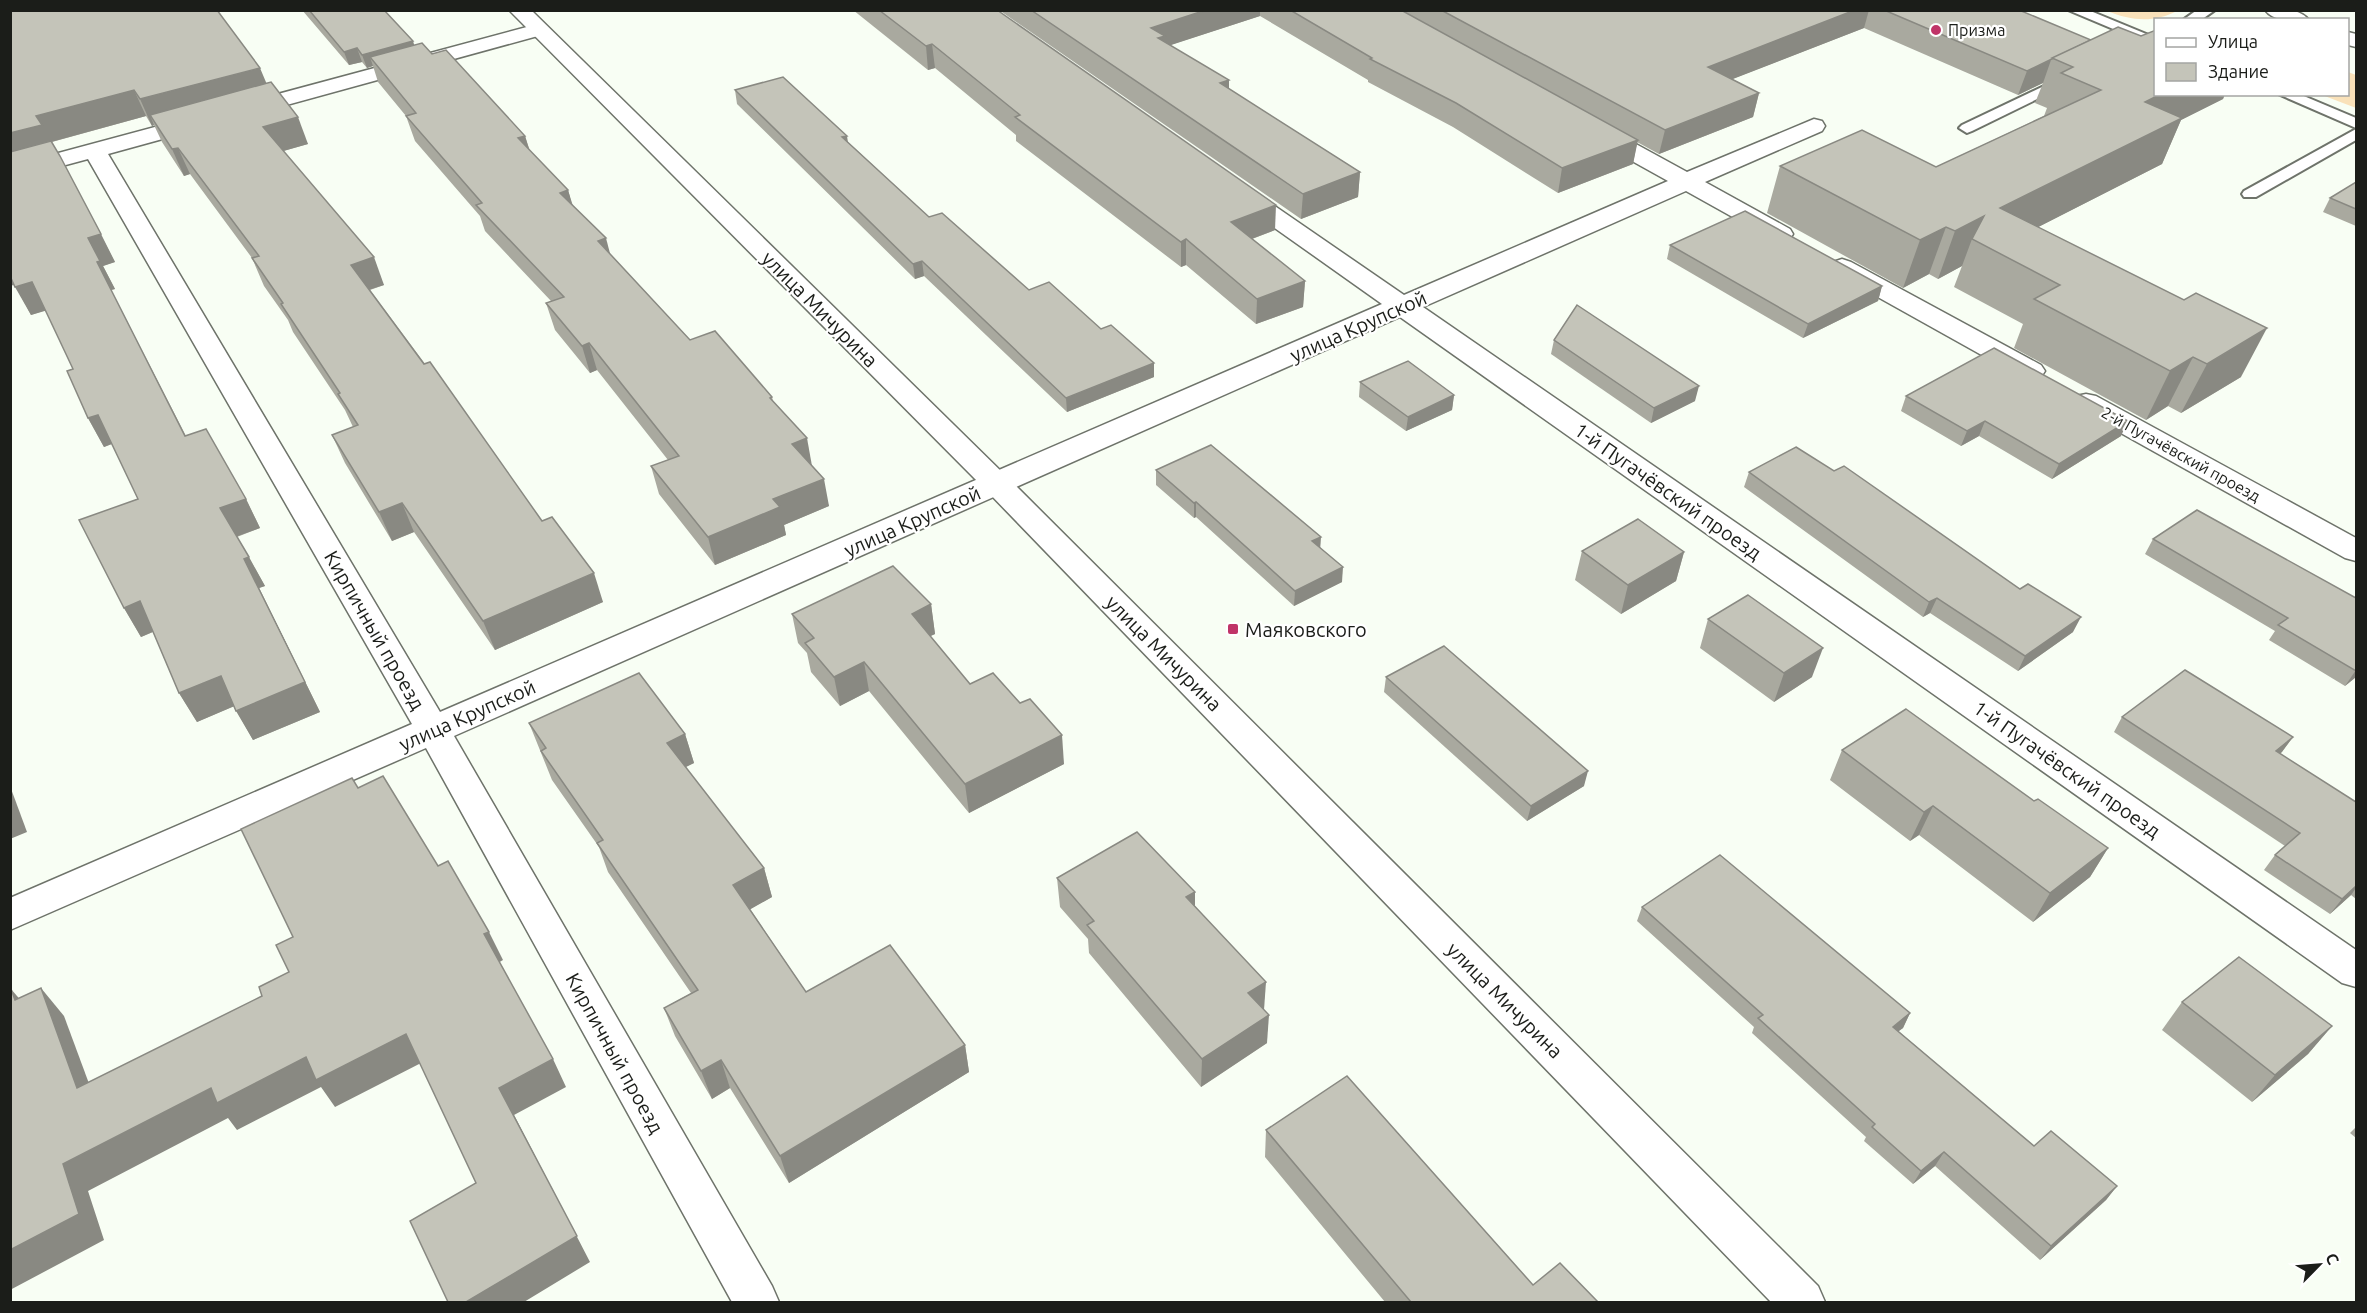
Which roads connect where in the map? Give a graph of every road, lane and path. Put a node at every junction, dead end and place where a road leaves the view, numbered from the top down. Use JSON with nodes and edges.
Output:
{"nodes":[{"id":1,"x":2075,"y":10,"type":"edge"},
{"id":2,"x":2208,"y":10,"type":"edge"},
{"id":3,"x":2275,"y":10,"type":"edge"},
{"id":4,"x":2194,"y":18,"type":"edge"},
{"id":5,"x":2294,"y":18,"type":"edge"},
{"id":6,"x":528,"y":20,"type":"edge"},
{"id":7,"x":2153,"y":40,"type":"edge"},
{"id":8,"x":2131,"y":48,"type":"edge"},
{"id":9,"x":2074,"y":76,"type":"edge"},
{"id":10,"x":2290,"y":96,"type":"edge"},
{"id":11,"x":1573,"y":119,"type":"edge"},
{"id":12,"x":2356,"y":123,"type":"edge"},
{"id":13,"x":1814,"y":126,"type":"dead end"},
{"id":14,"x":1967,"y":128,"type":"dead end"},
{"id":15,"x":2356,"y":134,"type":"edge"},
{"id":16,"x":94,"y":150,"type":"junction"},
{"id":17,"x":10,"y":173,"type":"edge"},
{"id":18,"x":1216,"y":176,"type":"edge"},
{"id":19,"x":1687,"y":182,"type":"junction"},
{"id":20,"x":2250,"y":194,"type":"dead end"},
{"id":21,"x":1403,"y":306,"type":"junction"},
{"id":22,"x":997,"y":484,"type":"junction"},
{"id":23,"x":2356,"y":551,"type":"edge"},
{"id":24,"x":433,"y":730,"type":"junction"},
{"id":25,"x":10,"y":915,"type":"edge"},
{"id":26,"x":2356,"y":971,"type":"edge"},
{"id":27,"x":756,"y":1302,"type":"edge"},
{"id":28,"x":1802,"y":1302,"type":"edge"}],
"edges":[{"from":1,"to":7,"type":"lane"},
{"from":2,"to":4,"type":"lane"},
{"from":3,"to":5,"type":"street"},
{"from":6,"to":16,"type":"street"},
{"from":6,"to":22,"type":"street","name":"улица Мичурина"},
{"from":7,"to":8,"type":"lane"},
{"from":9,"to":14,"type":"lane"},
{"from":10,"to":12,"type":"lane"},
{"from":11,"to":19,"type":"street","name":"2-й Пугачёвский проезд"},
{"from":13,"to":19,"type":"street","name":"улица Крупской"},
{"from":15,"to":20,"type":"lane"},
{"from":16,"to":17,"type":"street"},
{"from":16,"to":24,"type":"street","name":"Кирпичный проезд"},
{"from":18,"to":21,"type":"street","name":"1-й Пугачёвский проезд"},
{"from":19,"to":21,"type":"street","name":"улица Крупской"},
{"from":19,"to":23,"type":"street","name":"2-й Пугачёвский проезд"},
{"from":21,"to":22,"type":"street","name":"улица Крупской"},
{"from":21,"to":26,"type":"street","name":"1-й Пугачёвский проезд"},
{"from":22,"to":24,"type":"street","name":"улица Крупской"},
{"from":22,"to":28,"type":"street","name":"улица Мичурина"},
{"from":24,"to":25,"type":"street","name":"улица Крупской"},
{"from":24,"to":27,"type":"street","name":"Кирпичный проезд"}]}
